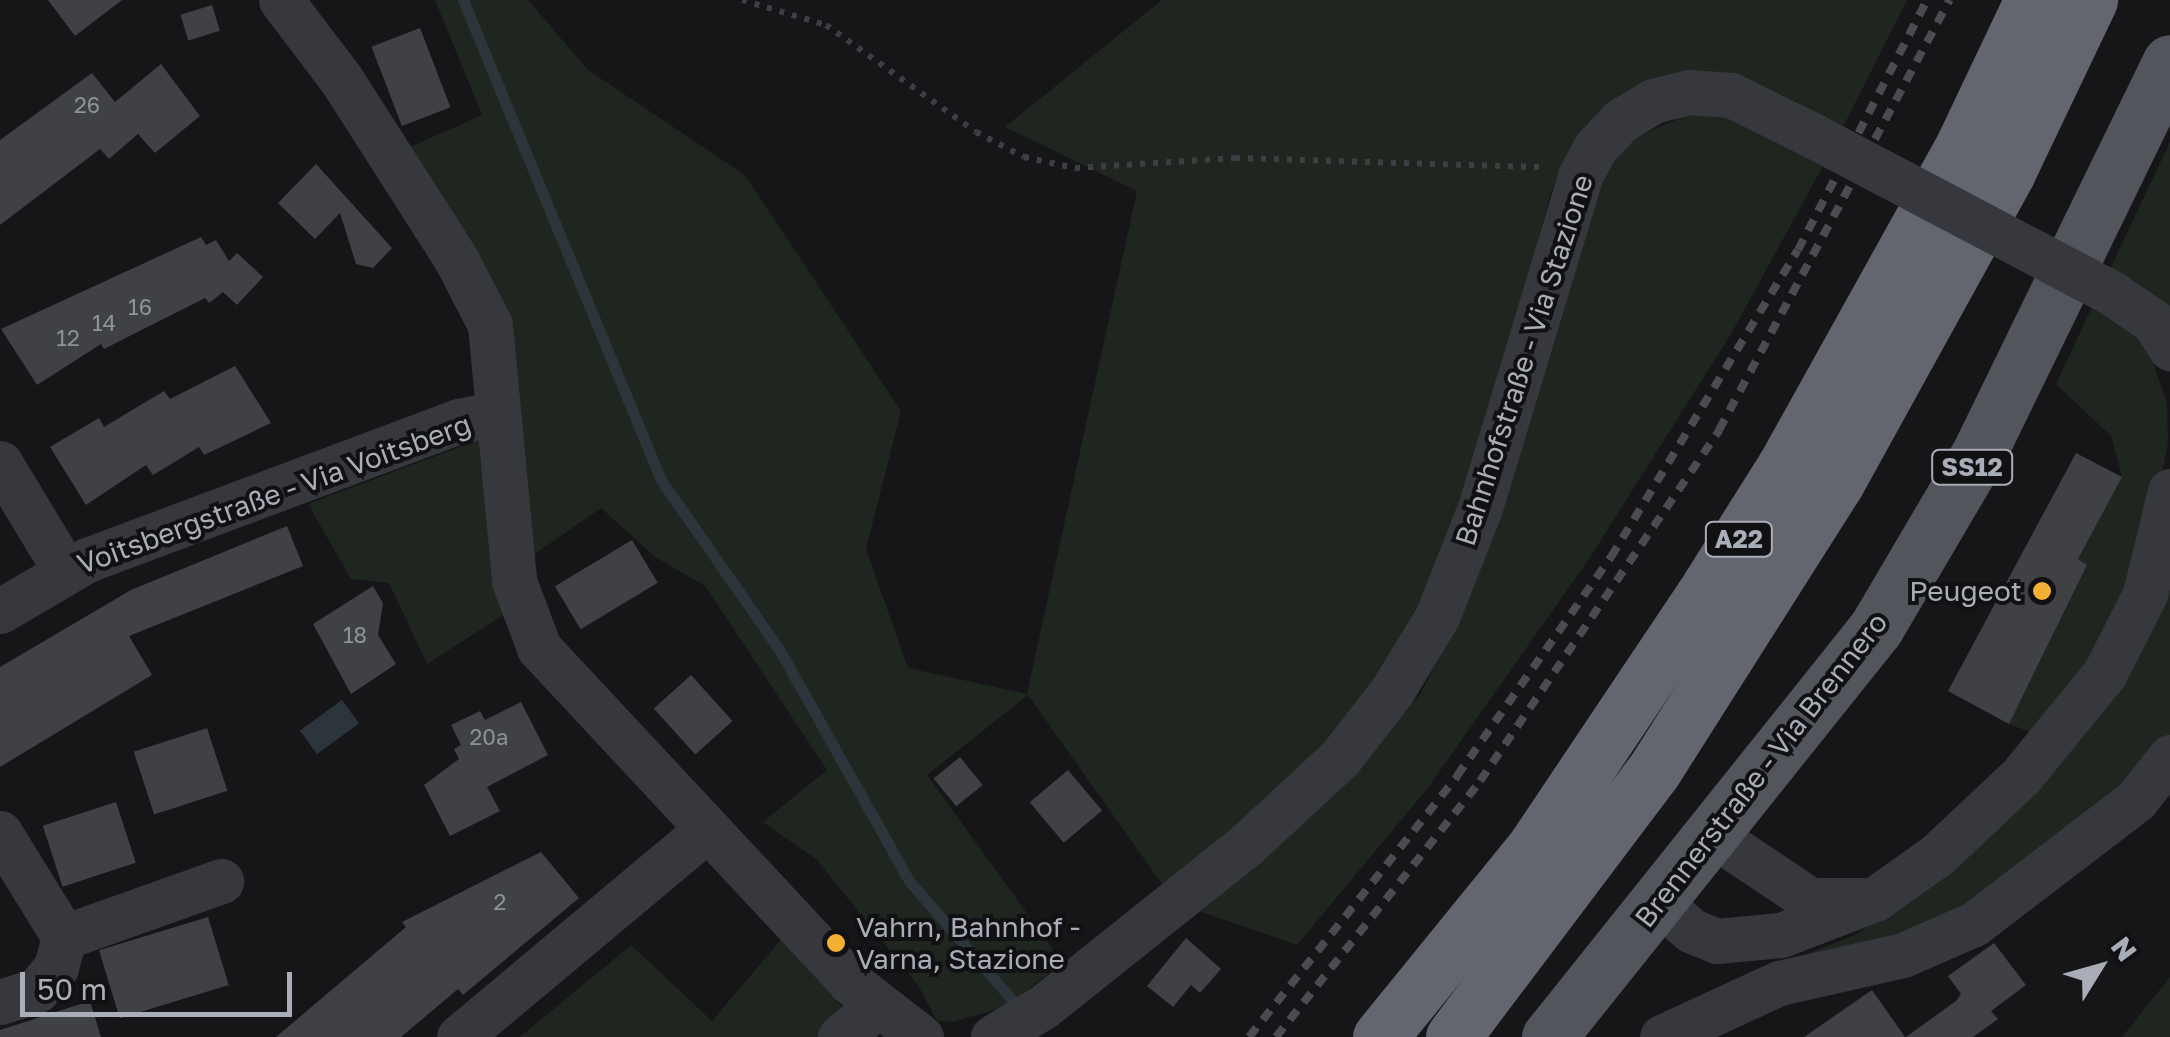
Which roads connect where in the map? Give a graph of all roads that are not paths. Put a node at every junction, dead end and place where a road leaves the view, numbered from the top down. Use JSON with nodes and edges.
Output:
{"nodes":[{"id":1,"x":281,"y":0,"type":"edge"},
{"id":2,"x":2032,"y":0,"type":"edge"},
{"id":3,"x":2090,"y":0,"type":"edge"},
{"id":4,"x":2170,"y":62,"type":"edge"},
{"id":5,"x":2170,"y":348,"type":"edge"},
{"id":6,"x":498,"y":413,"type":"junction"},
{"id":7,"x":0,"y":462,"type":"edge"},
{"id":8,"x":2170,"y":491,"type":"edge"},
{"id":9,"x":66,"y":572,"type":"junction"},
{"id":10,"x":0,"y":611,"type":"edge"},
{"id":11,"x":2170,"y":757,"type":"edge"},
{"id":12,"x":706,"y":830,"type":"junction"},
{"id":13,"x":0,"y":832,"type":"edge"},
{"id":14,"x":1713,"y":835,"type":"junction"},
{"id":15,"x":221,"y":881,"type":"dead end"},
{"id":16,"x":1875,"y":898,"type":"junction"},
{"id":17,"x":1659,"y":903,"type":"junction"},
{"id":18,"x":64,"y":937,"type":"junction"},
{"id":19,"x":0,"y":1002,"type":"edge"},
{"id":20,"x":876,"y":1008,"type":"junction"},
{"id":21,"x":1015,"y":1025,"type":"edge"},
{"id":22,"x":459,"y":1037,"type":"edge"},
{"id":23,"x":840,"y":1037,"type":"edge"},
{"id":24,"x":921,"y":1037,"type":"edge"},
{"id":25,"x":1380,"y":1037,"type":"edge"},
{"id":26,"x":1453,"y":1037,"type":"edge"},
{"id":27,"x":1550,"y":1037,"type":"edge"},
{"id":28,"x":1662,"y":1037,"type":"edge"}],
"edges":[{"from":1,"to":6,"type":"street"},
{"from":2,"to":25,"type":"highway","number":"A22"},
{"from":3,"to":26,"type":"highway","number":"A22"},
{"from":4,"to":14,"type":"main road","name":"Brennerstraße - Via Brennero","number":"SS12"},
{"from":5,"to":21,"type":"street","name":"Bahnhofstraße - Via Stazione","bridge":true},
{"from":6,"to":9,"type":"street","name":"Voitsbergstraße - Via Voitsberg"},
{"from":6,"to":12,"type":"street"},
{"from":7,"to":9,"type":"street"},
{"from":8,"to":16,"type":"street"},
{"from":9,"to":10,"type":"street","name":"Voitsbergstraße - Via Voitsberg"},
{"from":11,"to":28,"type":"street"},
{"from":12,"to":20,"type":"street"},
{"from":12,"to":22,"type":"street"},
{"from":13,"to":18,"type":"street"},
{"from":14,"to":16,"type":"street"},
{"from":14,"to":17,"type":"main road","name":"Brennerstraße - Via Brennero","number":"SS12"},
{"from":15,"to":18,"type":"street"},
{"from":16,"to":17,"type":"street"},
{"from":17,"to":27,"type":"main road","name":"Brennerstraße - Via Brennero","number":"SS12"},
{"from":18,"to":19,"type":"street"},
{"from":20,"to":23,"type":"street"},
{"from":20,"to":24,"type":"street"}]}
